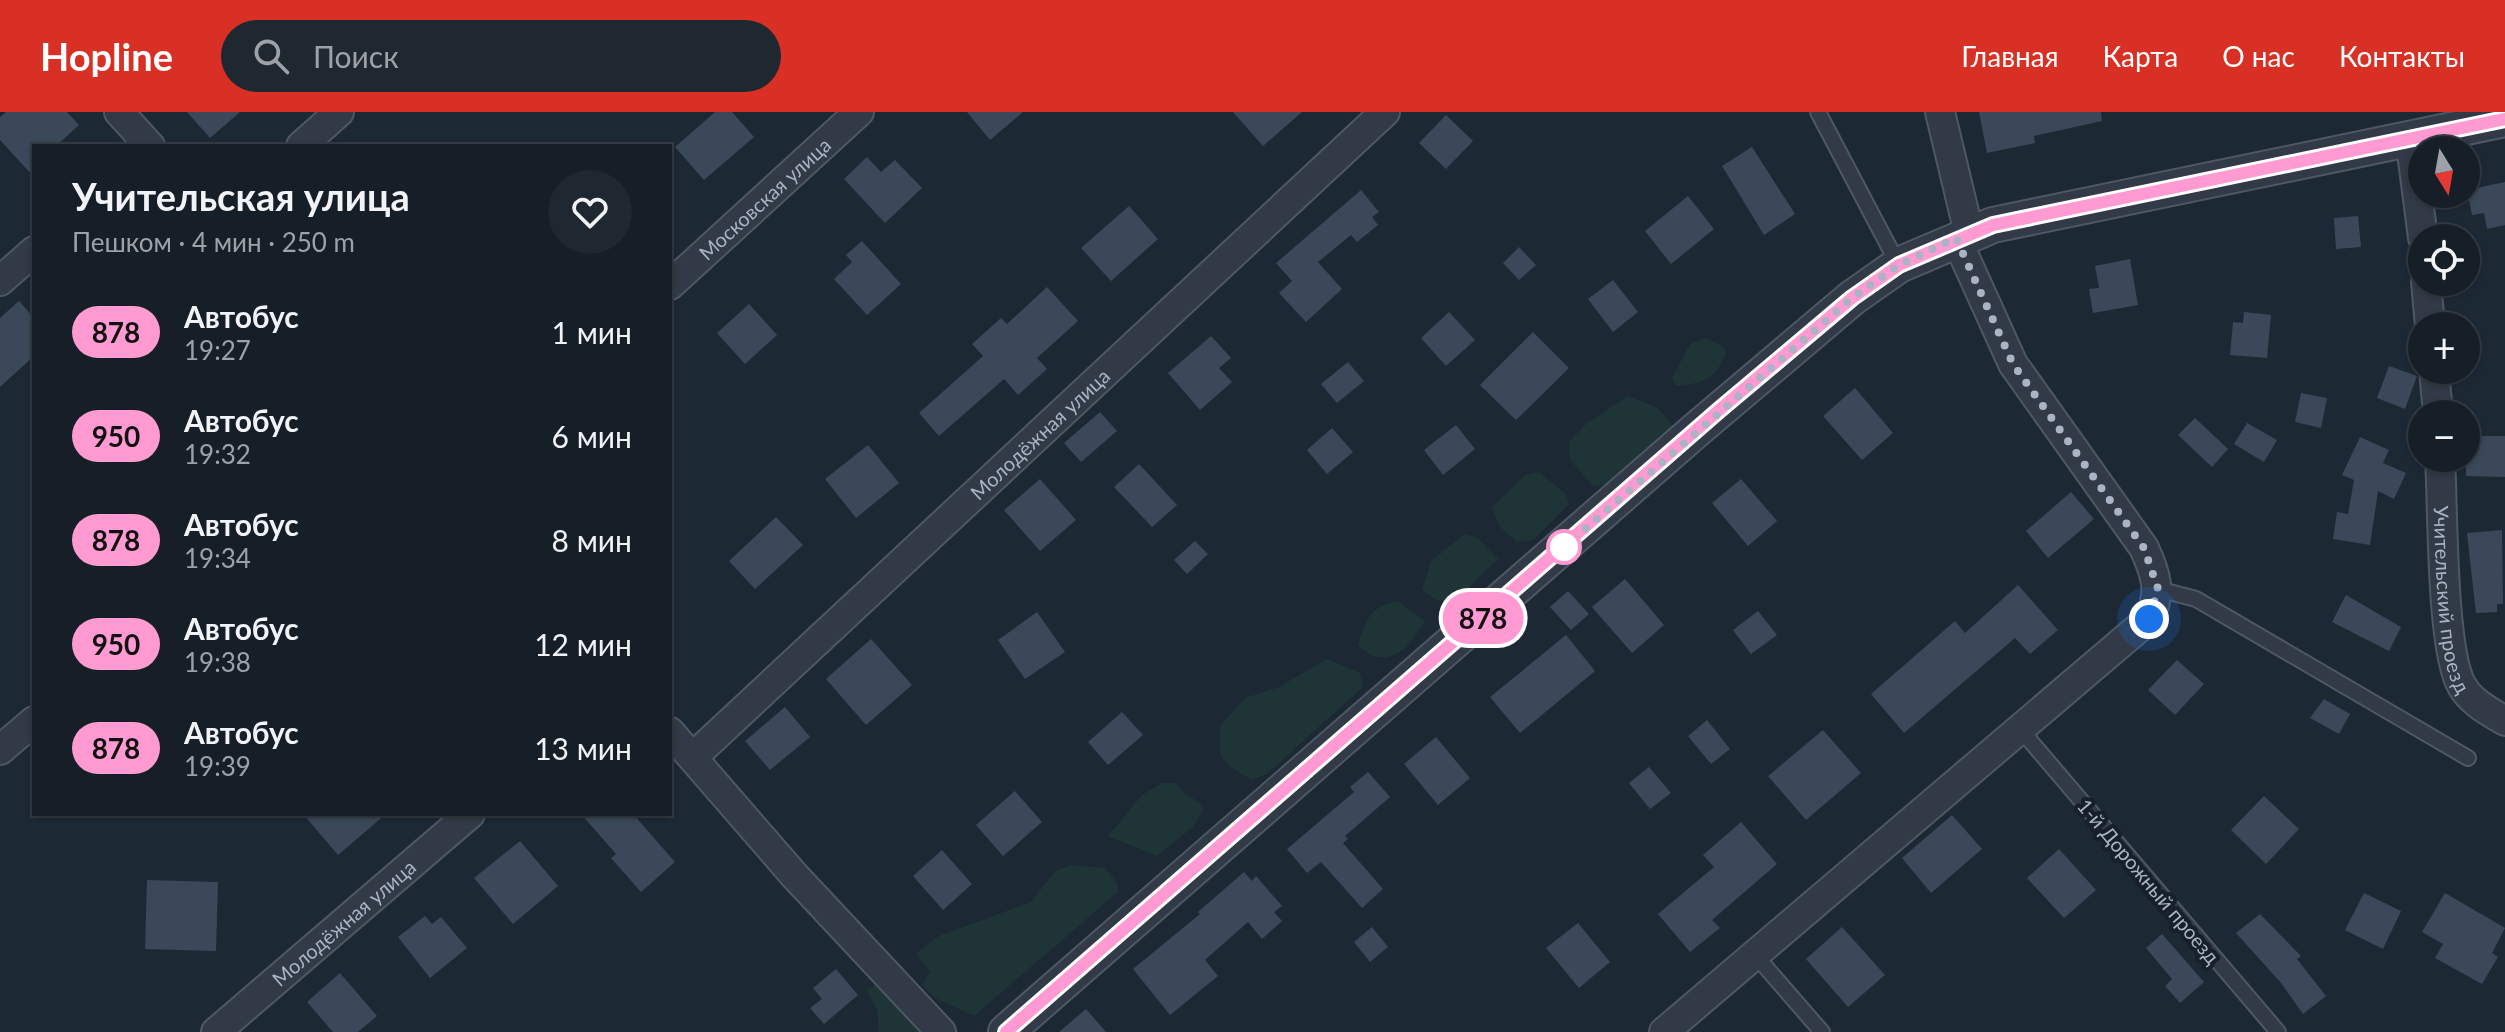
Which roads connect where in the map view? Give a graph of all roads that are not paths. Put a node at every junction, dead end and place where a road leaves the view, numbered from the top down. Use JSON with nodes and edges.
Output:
{"nodes":[{"id":1,"x":119,"y":112,"type":"edge"},
{"id":2,"x":339,"y":112,"type":"edge"},
{"id":3,"x":859,"y":112,"type":"edge"},
{"id":4,"x":1385,"y":112,"type":"edge"},
{"id":5,"x":1818,"y":112,"type":"edge"},
{"id":6,"x":1940,"y":112,"type":"edge"},
{"id":7,"x":2505,"y":119,"type":"edge"},
{"id":8,"x":2415,"y":136,"type":"edge"},
{"id":9,"x":2408,"y":137,"type":"edge"},
{"id":10,"x":148,"y":144,"type":"edge"},
{"id":11,"x":303,"y":144,"type":"edge"},
{"id":12,"x":1963,"y":235,"type":"junction"},
{"id":13,"x":32,"y":253,"type":"edge"},
{"id":14,"x":1899,"y":265,"type":"junction"},
{"id":15,"x":0,"y":281,"type":"edge"},
{"id":16,"x":672,"y":283,"type":"edge"},
{"id":17,"x":2441,"y":472,"type":"edge"},
{"id":18,"x":2158,"y":589,"type":"junction"},
{"id":19,"x":2505,"y":721,"type":"edge"},
{"id":20,"x":32,"y":723,"type":"edge"},
{"id":21,"x":2021,"y":730,"type":"junction"},
{"id":22,"x":672,"y":734,"type":"edge"},
{"id":23,"x":0,"y":750,"type":"edge"},
{"id":24,"x":693,"y":757,"type":"junction"},
{"id":25,"x":2468,"y":758,"type":"dead end"},
{"id":26,"x":468,"y":816,"type":"edge"},
{"id":27,"x":1756,"y":956,"type":"junction"},
{"id":28,"x":216,"y":1032,"type":"edge"},
{"id":29,"x":941,"y":1032,"type":"edge"},
{"id":30,"x":1006,"y":1032,"type":"edge"},
{"id":31,"x":1664,"y":1032,"type":"edge"},
{"id":32,"x":1822,"y":1032,"type":"edge"},
{"id":33,"x":2278,"y":1032,"type":"edge"}],
"edges":[{"from":1,"to":10,"type":"street"},
{"from":2,"to":11,"type":"street"},
{"from":3,"to":16,"type":"street","name":"Московская улица"},
{"from":4,"to":24,"type":"street","name":"Молодёжная улица"},
{"from":5,"to":14,"type":"lane"},
{"from":6,"to":12,"type":"street"},
{"from":7,"to":8,"type":"street"},
{"from":9,"to":12,"type":"street"},
{"from":12,"to":14,"type":"street"},
{"from":12,"to":18,"type":"street"},
{"from":13,"to":15,"type":"street"},
{"from":14,"to":30,"type":"street"},
{"from":17,"to":19,"type":"street","name":"Учительский проезд"},
{"from":18,"to":21,"type":"street"},
{"from":18,"to":25,"type":"lane"},
{"from":20,"to":23,"type":"street"},
{"from":21,"to":27,"type":"street"},
{"from":21,"to":33,"type":"lane","name":"1-й Дорожный проезд"},
{"from":22,"to":24,"type":"street"},
{"from":24,"to":29,"type":"street"},
{"from":26,"to":28,"type":"street","name":"Молодёжная улица"},
{"from":27,"to":31,"type":"street"},
{"from":27,"to":32,"type":"lane"}]}
